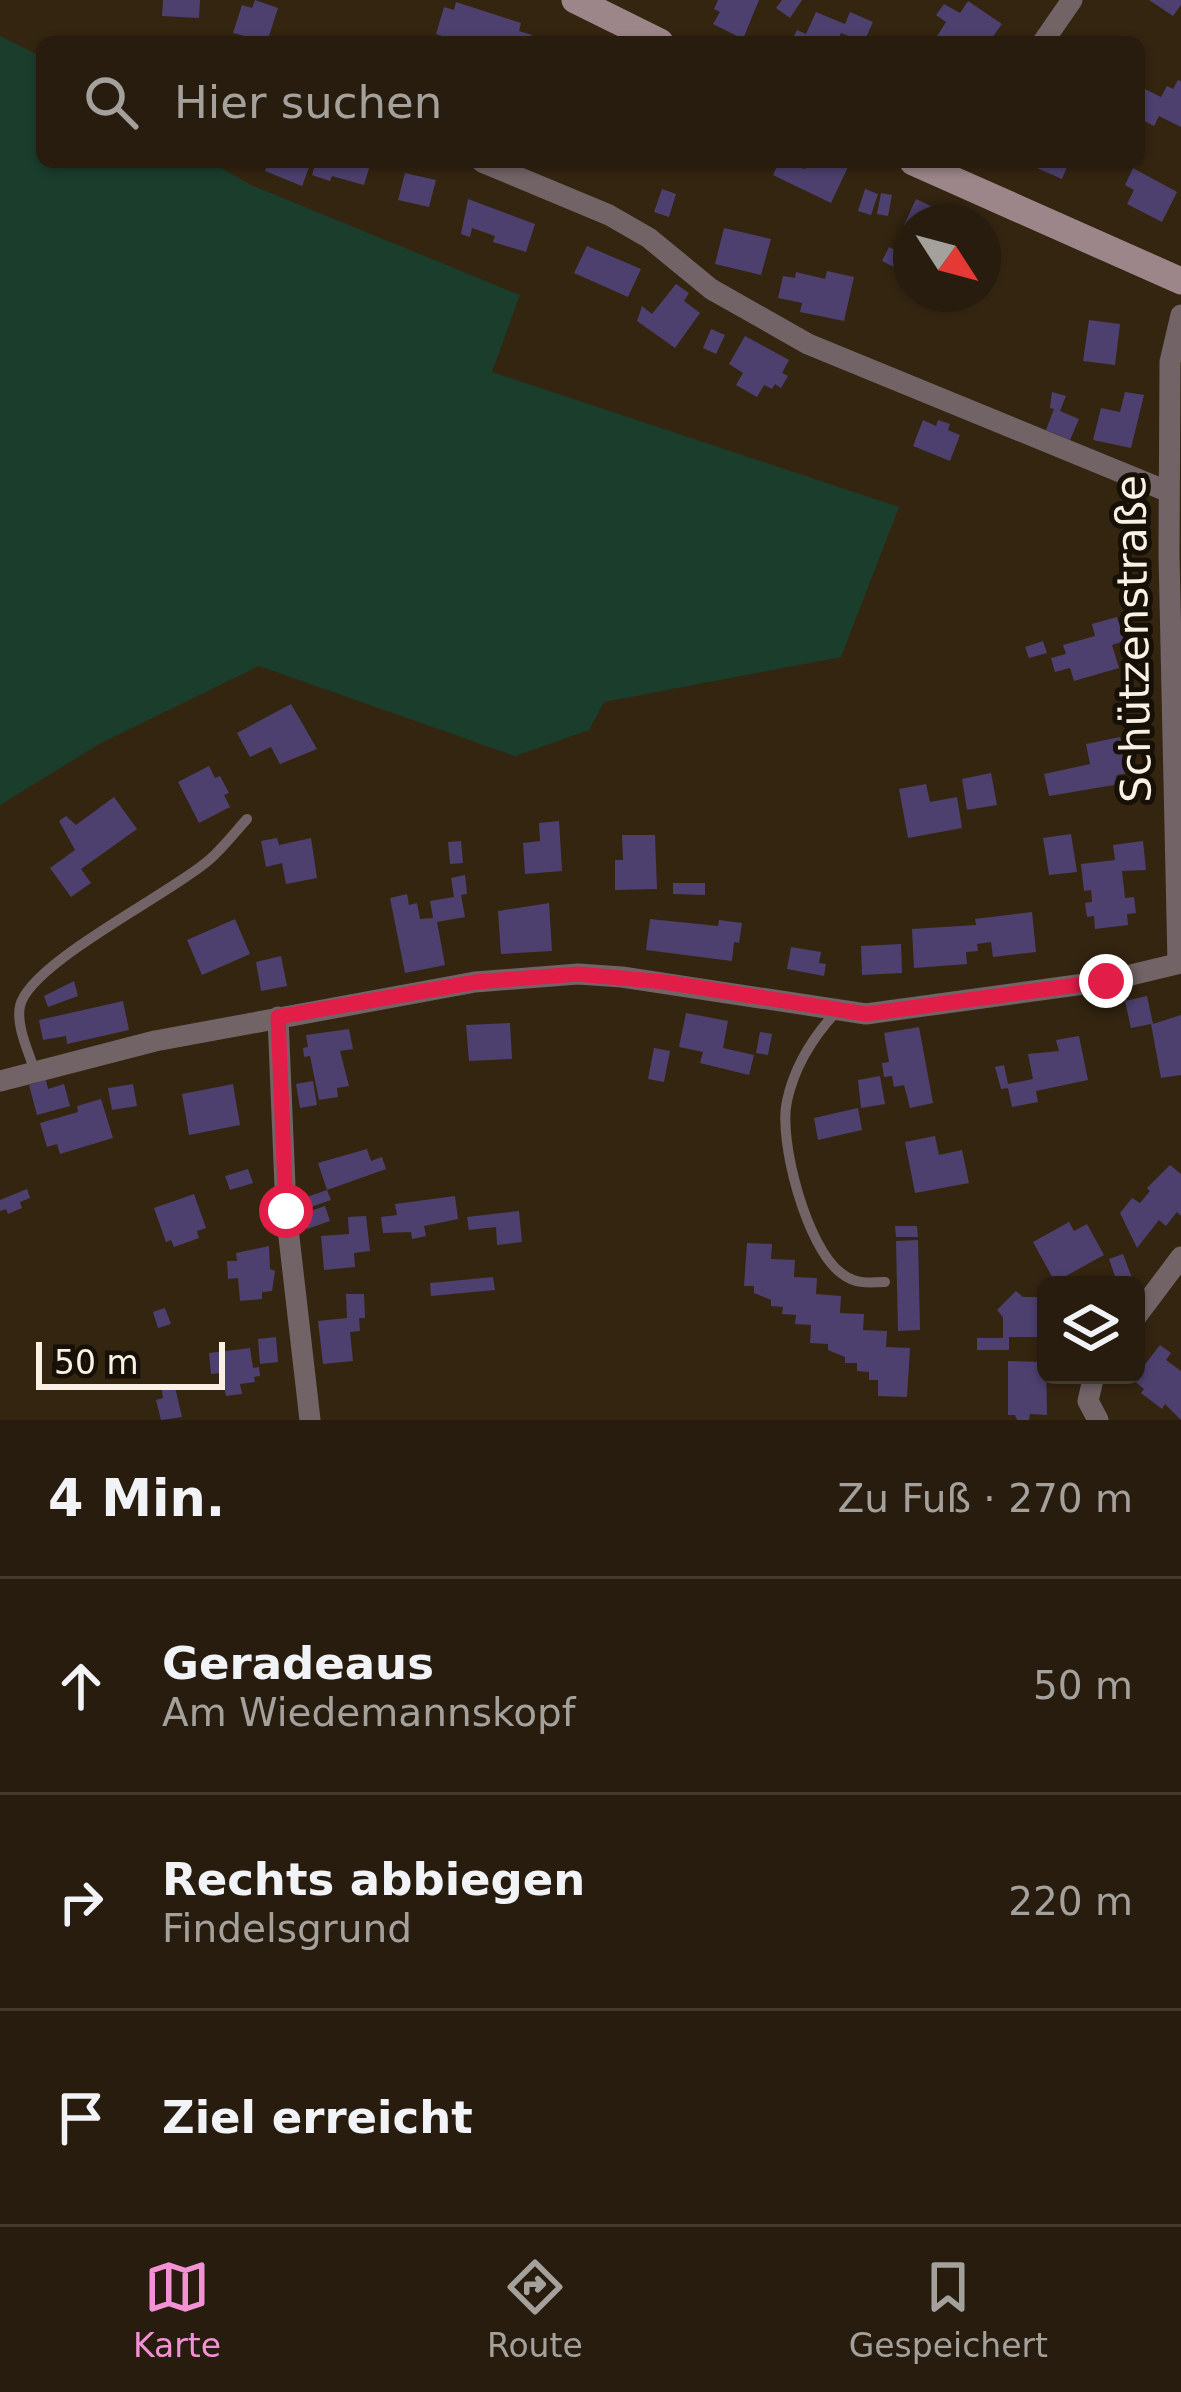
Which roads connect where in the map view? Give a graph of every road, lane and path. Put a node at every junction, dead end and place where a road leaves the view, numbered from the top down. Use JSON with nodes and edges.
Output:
{"nodes":[{"id":1,"x":575,"y":0,"type":"edge"},
{"id":2,"x":1072,"y":0,"type":"edge"},
{"id":3,"x":648,"y":36,"type":"edge"},
{"id":4,"x":1047,"y":36,"type":"edge"},
{"id":5,"x":496,"y":168,"type":"edge"},
{"id":6,"x":955,"y":170,"type":"edge"},
{"id":7,"x":1181,"y":281,"type":"edge"},
{"id":8,"x":1181,"y":315,"type":"edge"},
{"id":9,"x":1169,"y":492,"type":"junction"},
{"id":10,"x":247,"y":819,"type":"dead end"},
{"id":11,"x":1180,"y":963,"type":"edge"},
{"id":12,"x":836,"y":1012,"type":"junction"},
{"id":13,"x":278,"y":1017,"type":"junction"},
{"id":14,"x":34,"y":1069,"type":"junction"},
{"id":15,"x":0,"y":1081,"type":"edge"},
{"id":16,"x":1181,"y":1257,"type":"edge"},
{"id":17,"x":885,"y":1282,"type":"dead end"},
{"id":18,"x":1145,"y":1305,"type":"edge"},
{"id":19,"x":1092,"y":1384,"type":"edge"},
{"id":20,"x":310,"y":1420,"type":"edge"},
{"id":21,"x":1097,"y":1420,"type":"edge"}],
"edges":[{"from":1,"to":3,"type":"street"},
{"from":2,"to":4,"type":"street"},
{"from":5,"to":9,"type":"street"},
{"from":6,"to":7,"type":"street"},
{"from":8,"to":9,"type":"street","name":"Schützenstraße"},
{"from":9,"to":11,"type":"street","name":"Schützenstraße"},
{"from":10,"to":14,"type":"lane"},
{"from":11,"to":12,"type":"street"},
{"from":12,"to":13,"type":"street"},
{"from":12,"to":17,"type":"lane"},
{"from":13,"to":14,"type":"street"},
{"from":13,"to":20,"type":"street"},
{"from":14,"to":15,"type":"street"},
{"from":16,"to":18,"type":"street"},
{"from":19,"to":21,"type":"street"}]}
